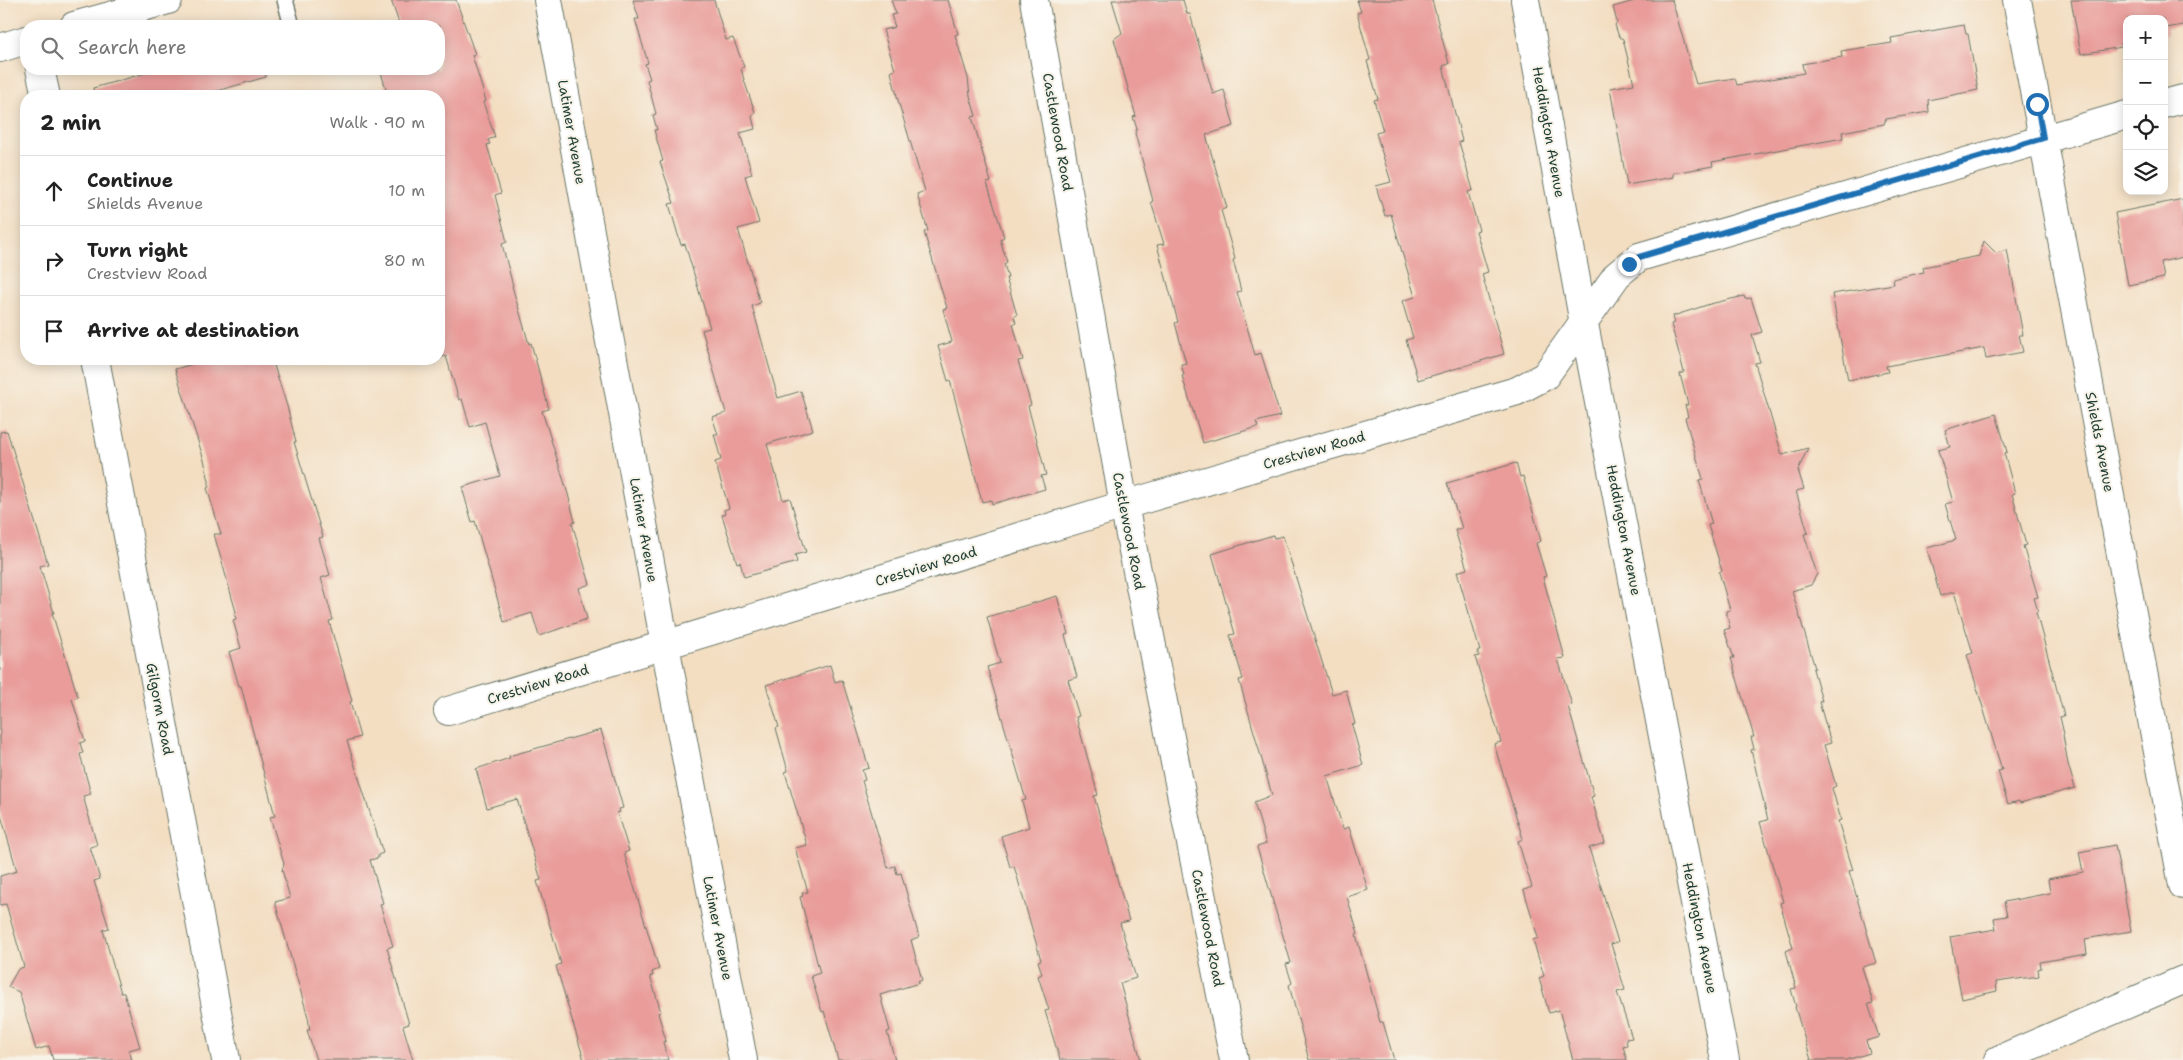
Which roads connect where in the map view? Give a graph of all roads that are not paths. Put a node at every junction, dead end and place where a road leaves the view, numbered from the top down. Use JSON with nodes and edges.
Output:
{"nodes":[{"id":1,"x":168,"y":0,"type":"edge"},
{"id":2,"x":285,"y":0,"type":"edge"},
{"id":3,"x":548,"y":0,"type":"edge"},
{"id":4,"x":1034,"y":0,"type":"edge"},
{"id":5,"x":1525,"y":0,"type":"edge"},
{"id":6,"x":2017,"y":0,"type":"edge"},
{"id":7,"x":96,"y":20,"type":"edge"},
{"id":8,"x":290,"y":20,"type":"edge"},
{"id":9,"x":20,"y":42,"type":"edge"},
{"id":10,"x":0,"y":48,"type":"edge"},
{"id":11,"x":41,"y":75,"type":"edge"},
{"id":12,"x":45,"y":90,"type":"edge"},
{"id":13,"x":2183,"y":99,"type":"edge"},
{"id":14,"x":2168,"y":103,"type":"edge"},
{"id":15,"x":2123,"y":116,"type":"edge"},
{"id":16,"x":2043,"y":138,"type":"junction"},
{"id":17,"x":1584,"y":324,"type":"junction"},
{"id":18,"x":96,"y":365,"type":"edge"},
{"id":19,"x":1124,"y":505,"type":"junction"},
{"id":20,"x":665,"y":645,"type":"junction"},
{"id":21,"x":448,"y":711,"type":"dead end"},
{"id":22,"x":2183,"y":885,"type":"edge"},
{"id":23,"x":2183,"y":980,"type":"edge"},
{"id":24,"x":226,"y":1060,"type":"edge"},
{"id":25,"x":743,"y":1060,"type":"edge"},
{"id":26,"x":1234,"y":1060,"type":"edge"},
{"id":27,"x":1725,"y":1060,"type":"edge"},
{"id":28,"x":1998,"y":1060,"type":"edge"}],
"edges":[{"from":1,"to":7,"type":"street"},
{"from":2,"to":8,"type":"lane"},
{"from":3,"to":20,"type":"street","name":"Latimer Avenue"},
{"from":4,"to":19,"type":"street","name":"Castlewood Road"},
{"from":5,"to":17,"type":"street","name":"Heddington Avenue"},
{"from":6,"to":16,"type":"street","name":"Shields Avenue"},
{"from":9,"to":10,"type":"street"},
{"from":11,"to":12,"type":"street"},
{"from":13,"to":14,"type":"street"},
{"from":15,"to":16,"type":"street","name":"Crestview Road"},
{"from":16,"to":17,"type":"street","name":"Crestview Road"},
{"from":16,"to":22,"type":"street","name":"Shields Avenue"},
{"from":17,"to":19,"type":"street","name":"Crestview Road"},
{"from":17,"to":27,"type":"street","name":"Heddington Avenue"},
{"from":18,"to":24,"type":"street","name":"Gilgorm Road"},
{"from":19,"to":20,"type":"street","name":"Crestview Road"},
{"from":19,"to":26,"type":"street","name":"Castlewood Road"},
{"from":20,"to":21,"type":"street","name":"Crestview Road"},
{"from":20,"to":25,"type":"street","name":"Latimer Avenue"},
{"from":23,"to":28,"type":"street"}]}
